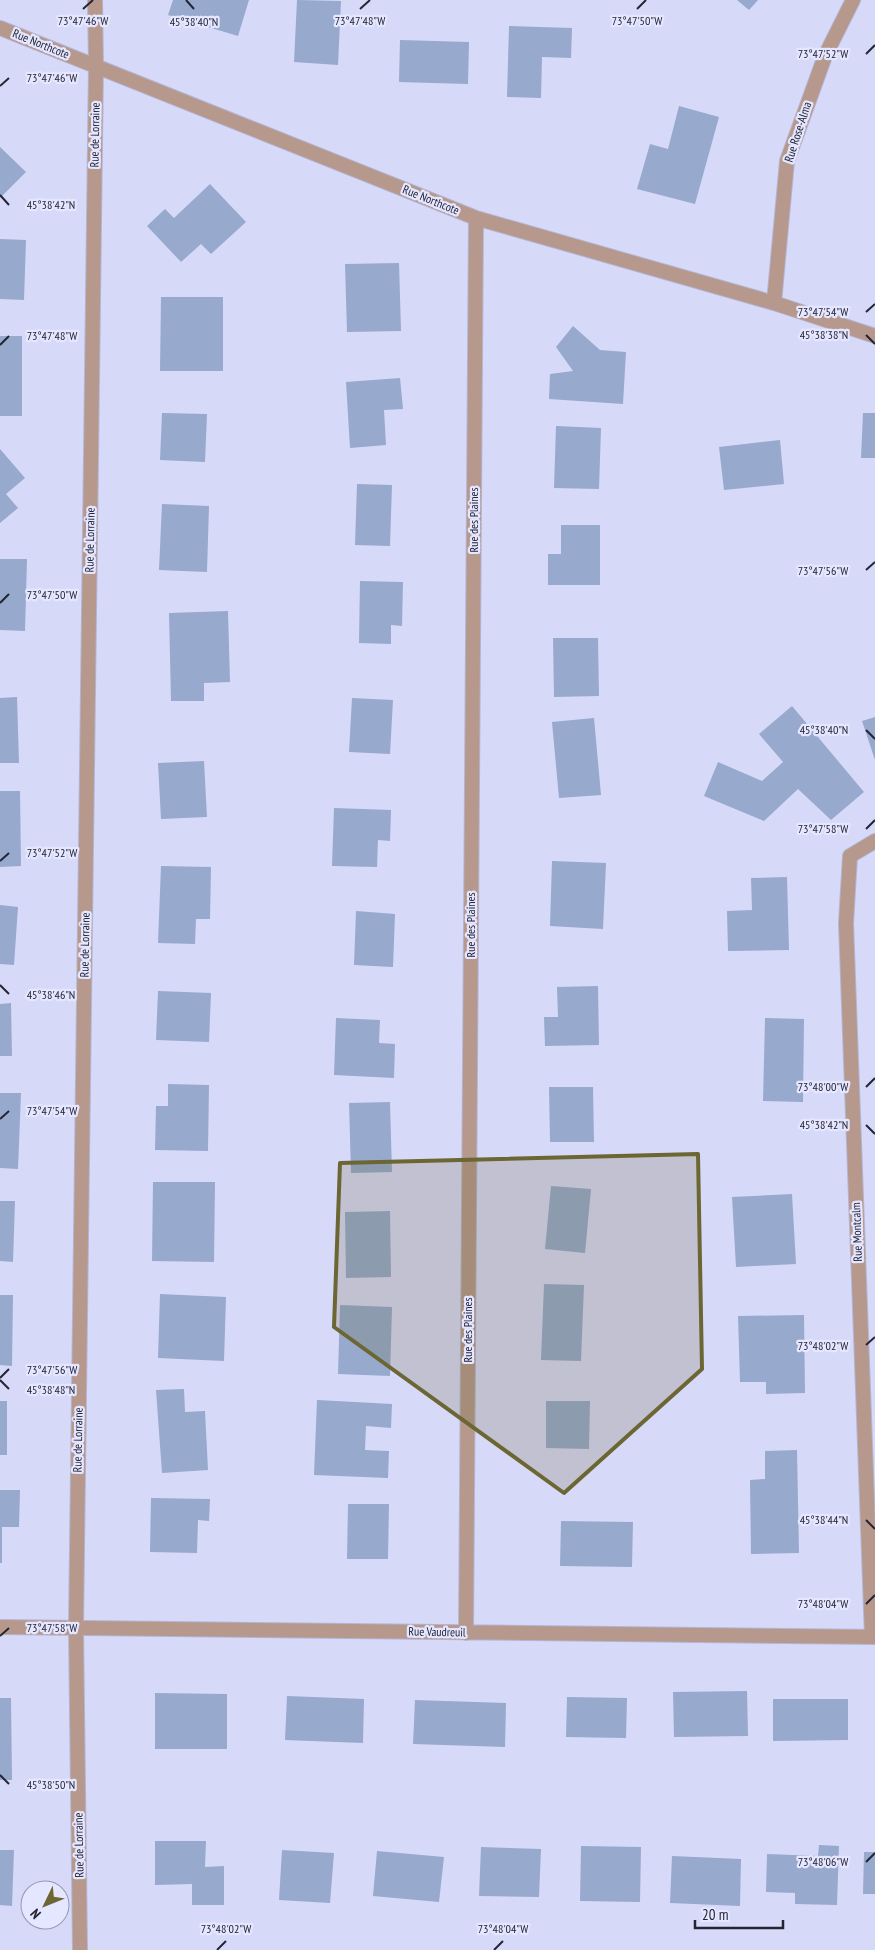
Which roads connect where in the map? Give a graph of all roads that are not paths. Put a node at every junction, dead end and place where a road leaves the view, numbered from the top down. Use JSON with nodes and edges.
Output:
{"nodes":[{"id":1,"x":95,"y":0,"type":"edge"},
{"id":2,"x":853,"y":0,"type":"edge"},
{"id":3,"x":0,"y":28,"type":"edge"},
{"id":4,"x":96,"y":66,"type":"junction"},
{"id":5,"x":476,"y":218,"type":"junction"},
{"id":6,"x":774,"y":303,"type":"junction"},
{"id":7,"x":875,"y":336,"type":"edge"},
{"id":8,"x":875,"y":841,"type":"edge"},
{"id":9,"x":0,"y":1627,"type":"edge"},
{"id":10,"x":76,"y":1628,"type":"junction"},
{"id":11,"x":466,"y":1633,"type":"junction"},
{"id":12,"x":873,"y":1637,"type":"edge"},
{"id":13,"x":80,"y":1950,"type":"edge"}],
"edges":[{"from":1,"to":4,"type":"street","name":"Rue de Lorraine"},
{"from":2,"to":6,"type":"street","name":"Rue Rose-Alma"},
{"from":3,"to":4,"type":"street","name":"Rue Northcote"},
{"from":4,"to":5,"type":"street","name":"Rue Northcote"},
{"from":4,"to":10,"type":"street","name":"Rue de Lorraine"},
{"from":5,"to":6,"type":"street","name":"Rue Northcote"},
{"from":5,"to":11,"type":"street","name":"Rue des Plaines"},
{"from":6,"to":7,"type":"street","name":"Rue Northcote"},
{"from":8,"to":12,"type":"street","name":"Rue Montcalm"},
{"from":9,"to":10,"type":"street","name":"Rue Vaudreuil"},
{"from":10,"to":11,"type":"street","name":"Rue Vaudreuil"},
{"from":10,"to":13,"type":"street","name":"Rue de Lorraine"},
{"from":11,"to":12,"type":"street","name":"Rue Vaudreuil"}]}
